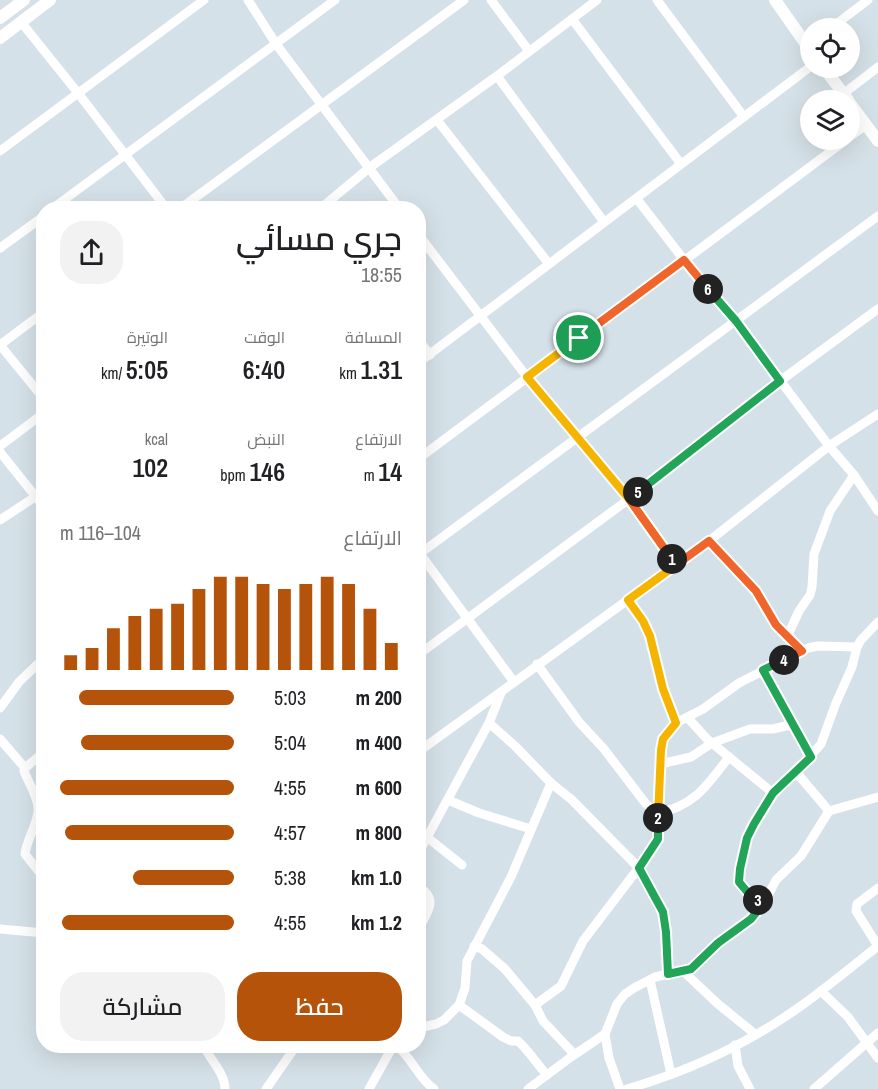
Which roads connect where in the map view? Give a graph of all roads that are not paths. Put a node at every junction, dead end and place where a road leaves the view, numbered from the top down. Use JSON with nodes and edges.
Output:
{"nodes":[{"id":1,"x":24,"y":0,"type":"edge"},
{"id":2,"x":50,"y":0,"type":"edge"},
{"id":3,"x":204,"y":0,"type":"edge"},
{"id":4,"x":248,"y":0,"type":"edge"},
{"id":5,"x":335,"y":0,"type":"edge"},
{"id":6,"x":464,"y":0,"type":"edge"},
{"id":7,"x":491,"y":0,"type":"edge"},
{"id":8,"x":597,"y":0,"type":"edge"},
{"id":9,"x":657,"y":0,"type":"edge"},
{"id":10,"x":775,"y":0,"type":"edge"},
{"id":11,"x":868,"y":0,"type":"edge"},
{"id":12,"x":0,"y":18,"type":"edge"},
{"id":13,"x":844,"y":18,"type":"edge"},
{"id":14,"x":572,"y":19,"type":"junction"},
{"id":15,"x":21,"y":22,"type":"junction"},
{"id":16,"x":800,"y":35,"type":"edge"},
{"id":17,"x":0,"y":38,"type":"edge"},
{"id":18,"x":276,"y":44,"type":"junction"},
{"id":19,"x":529,"y":51,"type":"junction"},
{"id":20,"x":878,"y":67,"type":"edge"},
{"id":21,"x":800,"y":75,"type":"edge"},
{"id":22,"x":496,"y":76,"type":"junction"},
{"id":23,"x":855,"y":90,"type":"edge"},
{"id":24,"x":78,"y":93,"type":"junction"},
{"id":25,"x":321,"y":104,"type":"junction"},
{"id":26,"x":744,"y":117,"type":"junction"},
{"id":27,"x":860,"y":117,"type":"edge"},
{"id":28,"x":437,"y":120,"type":"junction"},
{"id":29,"x":866,"y":125,"type":"junction"},
{"id":30,"x":860,"y":129,"type":"edge"},
{"id":31,"x":878,"y":141,"type":"edge"},
{"id":32,"x":831,"y":150,"type":"edge"},
{"id":33,"x":0,"y":151,"type":"edge"},
{"id":34,"x":125,"y":155,"type":"junction"},
{"id":35,"x":681,"y":164,"type":"junction"},
{"id":36,"x":369,"y":168,"type":"junction"},
{"id":37,"x":637,"y":199,"type":"junction"},
{"id":38,"x":63,"y":201,"type":"edge"},
{"id":39,"x":161,"y":201,"type":"edge"},
{"id":40,"x":190,"y":201,"type":"edge"},
{"id":41,"x":330,"y":201,"type":"edge"},
{"id":42,"x":394,"y":201,"type":"edge"},
{"id":43,"x":878,"y":216,"type":"edge"},
{"id":44,"x":36,"y":222,"type":"edge"},
{"id":45,"x":604,"y":222,"type":"junction"},
{"id":46,"x":426,"y":245,"type":"edge"},
{"id":47,"x":0,"y":248,"type":"edge"},
{"id":48,"x":684,"y":260,"type":"junction"},
{"id":49,"x":549,"y":264,"type":"junction"},
{"id":50,"x":878,"y":309,"type":"edge"},
{"id":51,"x":36,"y":318,"type":"edge"},
{"id":52,"x":481,"y":318,"type":"junction"},
{"id":53,"x":736,"y":321,"type":"junction"},
{"id":54,"x":0,"y":345,"type":"edge"},
{"id":55,"x":426,"y":350,"type":"edge"},
{"id":56,"x":430,"y":355,"type":"junction"},
{"id":57,"x":426,"y":358,"type":"edge"},
{"id":58,"x":527,"y":377,"type":"junction"},
{"id":59,"x":780,"y":381,"type":"junction"},
{"id":60,"x":36,"y":389,"type":"edge"},
{"id":61,"x":877,"y":418,"type":"edge"},
{"id":62,"x":36,"y":419,"type":"edge"},
{"id":63,"x":578,"y":438,"type":"junction"},
{"id":64,"x":0,"y":446,"type":"edge"},
{"id":65,"x":829,"y":446,"type":"junction"},
{"id":66,"x":0,"y":452,"type":"edge"},
{"id":67,"x":426,"y":453,"type":"edge"},
{"id":68,"x":854,"y":475,"type":"junction"},
{"id":69,"x":35,"y":497,"type":"joint"},
{"id":70,"x":629,"y":499,"type":"junction"},
{"id":71,"x":878,"y":511,"type":"edge"},
{"id":72,"x":0,"y":520,"type":"edge"},
{"id":73,"x":709,"y":541,"type":"junction"},
{"id":74,"x":426,"y":548,"type":"edge"},
{"id":75,"x":426,"y":562,"type":"edge"},
{"id":76,"x":676,"y":565,"type":"junction"},
{"id":77,"x":628,"y":600,"type":"junction"},
{"id":78,"x":469,"y":618,"type":"junction"},
{"id":79,"x":878,"y":622,"type":"edge"},
{"id":80,"x":787,"y":637,"type":"junction"},
{"id":81,"x":857,"y":647,"type":"junction"},
{"id":82,"x":426,"y":649,"type":"edge"},
{"id":83,"x":802,"y":651,"type":"junction"},
{"id":84,"x":537,"y":664,"type":"junction"},
{"id":85,"x":36,"y":666,"type":"edge"},
{"id":86,"x":763,"y":670,"type":"junction"},
{"id":87,"x":514,"y":682,"type":"junction"},
{"id":88,"x":502,"y":692,"type":"junction"},
{"id":89,"x":0,"y":708,"type":"edge"},
{"id":90,"x":688,"y":718,"type":"junction"},
{"id":91,"x":489,"y":723,"type":"junction"},
{"id":92,"x":676,"y":723,"type":"junction"},
{"id":93,"x":794,"y":724,"type":"junction"},
{"id":94,"x":0,"y":739,"type":"edge"},
{"id":95,"x":712,"y":743,"type":"junction"},
{"id":96,"x":426,"y":746,"type":"edge"},
{"id":97,"x":729,"y":757,"type":"junction"},
{"id":98,"x":811,"y":757,"type":"junction"},
{"id":99,"x":36,"y":759,"type":"edge"},
{"id":100,"x":660,"y":764,"type":"junction"},
{"id":101,"x":25,"y":768,"type":"junction"},
{"id":102,"x":796,"y":772,"type":"junction"},
{"id":103,"x":551,"y":783,"type":"junction"},
{"id":104,"x":773,"y":793,"type":"junction"},
{"id":105,"x":878,"y":797,"type":"edge"},
{"id":106,"x":448,"y":800,"type":"junction"},
{"id":107,"x":36,"y":804,"type":"edge"},
{"id":108,"x":829,"y":811,"type":"junction"},
{"id":109,"x":658,"y":813,"type":"junction"},
{"id":110,"x":36,"y":816,"type":"edge"},
{"id":111,"x":531,"y":829,"type":"junction"},
{"id":112,"x":428,"y":838,"type":"junction"},
{"id":113,"x":426,"y":841,"type":"edge"},
{"id":114,"x":462,"y":865,"type":"dead end"},
{"id":115,"x":36,"y":868,"type":"edge"},
{"id":116,"x":639,"y":868,"type":"junction"},
{"id":117,"x":878,"y":888,"type":"edge"},
{"id":118,"x":426,"y":891,"type":"edge"},
{"id":119,"x":764,"y":903,"type":"junction"},
{"id":120,"x":426,"y":913,"type":"edge"},
{"id":121,"x":0,"y":929,"type":"edge"},
{"id":122,"x":36,"y":932,"type":"edge"},
{"id":123,"x":474,"y":946,"type":"junction"},
{"id":124,"x":878,"y":946,"type":"edge"},
{"id":125,"x":684,"y":972,"type":"junction"},
{"id":126,"x":668,"y":974,"type":"junction"},
{"id":127,"x":650,"y":980,"type":"junction"},
{"id":128,"x":821,"y":991,"type":"junction"},
{"id":129,"x":459,"y":1005,"type":"junction"},
{"id":130,"x":535,"y":1005,"type":"junction"},
{"id":131,"x":426,"y":1026,"type":"edge"},
{"id":132,"x":878,"y":1033,"type":"edge"},
{"id":133,"x":605,"y":1034,"type":"junction"},
{"id":134,"x":755,"y":1034,"type":"junction"},
{"id":135,"x":866,"y":1041,"type":"junction"},
{"id":136,"x":735,"y":1045,"type":"junction"},
{"id":137,"x":207,"y":1053,"type":"edge"},
{"id":138,"x":291,"y":1053,"type":"edge"},
{"id":139,"x":391,"y":1053,"type":"edge"},
{"id":140,"x":404,"y":1053,"type":"edge"},
{"id":141,"x":574,"y":1054,"type":"junction"},
{"id":142,"x":878,"y":1058,"type":"edge"},
{"id":143,"x":671,"y":1074,"type":"junction"},
{"id":144,"x":547,"y":1075,"type":"junction"},
{"id":145,"x":660,"y":1078,"type":"junction"},
{"id":146,"x":225,"y":1089,"type":"edge"},
{"id":147,"x":266,"y":1089,"type":"edge"},
{"id":148,"x":369,"y":1089,"type":"edge"},
{"id":149,"x":434,"y":1089,"type":"edge"},
{"id":150,"x":528,"y":1089,"type":"edge"},
{"id":151,"x":620,"y":1089,"type":"edge"},
{"id":152,"x":627,"y":1089,"type":"edge"},
{"id":153,"x":664,"y":1089,"type":"edge"},
{"id":154,"x":750,"y":1089,"type":"edge"},
{"id":155,"x":814,"y":1089,"type":"edge"}],
"edges":[{"from":1,"to":12,"type":"main road"},
{"from":2,"to":15,"type":"main road"},
{"from":3,"to":24,"type":"street"},
{"from":4,"to":18,"type":"street"},
{"from":5,"to":18,"type":"street"},
{"from":6,"to":25,"type":"street"},
{"from":7,"to":19,"type":"street"},
{"from":8,"to":14,"type":"street"},
{"from":9,"to":26,"type":"street"},
{"from":10,"to":16,"type":"main road"},
{"from":11,"to":13,"type":"street"},
{"from":14,"to":19,"type":"street"},
{"from":14,"to":35,"type":"street"},
{"from":15,"to":17,"type":"main road"},
{"from":15,"to":24,"type":"street"},
{"from":18,"to":25,"type":"street"},
{"from":18,"to":34,"type":"street"},
{"from":19,"to":22,"type":"street"},
{"from":20,"to":23,"type":"street"},
{"from":21,"to":26,"type":"street"},
{"from":22,"to":28,"type":"street"},
{"from":22,"to":45,"type":"street"},
{"from":24,"to":33,"type":"street"},
{"from":24,"to":34,"type":"street"},
{"from":25,"to":36,"type":"street"},
{"from":25,"to":40,"type":"street"},
{"from":26,"to":35,"type":"street"},
{"from":27,"to":29,"type":"main road"},
{"from":28,"to":36,"type":"street"},
{"from":28,"to":49,"type":"street"},
{"from":29,"to":30,"type":"street"},
{"from":29,"to":31,"type":"main road"},
{"from":32,"to":48,"type":"street"},
{"from":34,"to":38,"type":"street"},
{"from":34,"to":39,"type":"street"},
{"from":35,"to":37,"type":"street"},
{"from":36,"to":41,"type":"street"},
{"from":36,"to":42,"type":"street"},
{"from":37,"to":45,"type":"street"},
{"from":37,"to":48,"type":"street"},
{"from":43,"to":53,"type":"street"},
{"from":44,"to":47,"type":"street"},
{"from":45,"to":49,"type":"street"},
{"from":46,"to":52,"type":"street"},
{"from":48,"to":53,"type":"street"},
{"from":48,"to":58,"type":"street"},
{"from":49,"to":52,"type":"street"},
{"from":50,"to":59,"type":"street"},
{"from":51,"to":54,"type":"street"},
{"from":52,"to":56,"type":"street"},
{"from":52,"to":58,"type":"street"},
{"from":53,"to":59,"type":"street"},
{"from":53,"to":63,"type":"street"},
{"from":54,"to":60,"type":"street"},
{"from":55,"to":56,"type":"street"},
{"from":56,"to":57,"type":"street"},
{"from":58,"to":63,"type":"street"},
{"from":58,"to":67,"type":"street"},
{"from":59,"to":65,"type":"street"},
{"from":59,"to":70,"type":"street"},
{"from":61,"to":65,"type":"street"},
{"from":62,"to":64,"type":"street"},
{"from":63,"to":70,"type":"street"},
{"from":63,"to":74,"type":"street"},
{"from":65,"to":68,"type":"street"},
{"from":65,"to":73,"type":"street"},
{"from":66,"to":69,"type":"street"},
{"from":68,"to":71,"type":"street"},
{"from":68,"to":80,"type":"street"},
{"from":69,"to":72,"type":"street"},
{"from":70,"to":76,"type":"street"},
{"from":70,"to":78,"type":"street"},
{"from":73,"to":76,"type":"street"},
{"from":73,"to":80,"type":"street"},
{"from":75,"to":78,"type":"street"},
{"from":76,"to":77,"type":"street"},
{"from":77,"to":84,"type":"street"},
{"from":77,"to":92,"type":"street"},
{"from":78,"to":82,"type":"street"},
{"from":78,"to":87,"type":"street"},
{"from":79,"to":81,"type":"street"},
{"from":80,"to":83,"type":"street"},
{"from":81,"to":83,"type":"street"},
{"from":81,"to":98,"type":"street"},
{"from":83,"to":86,"type":"street"},
{"from":84,"to":87,"type":"street"},
{"from":84,"to":109,"type":"street"},
{"from":85,"to":89,"type":"street"},
{"from":86,"to":90,"type":"street"},
{"from":86,"to":93,"type":"street"},
{"from":87,"to":88,"type":"street"},
{"from":88,"to":91,"type":"street"},
{"from":88,"to":96,"type":"street"},
{"from":90,"to":92,"type":"street"},
{"from":90,"to":95,"type":"street"},
{"from":91,"to":103,"type":"street"},
{"from":91,"to":106,"type":"street"},
{"from":92,"to":100,"type":"street"},
{"from":93,"to":95,"type":"street"},
{"from":93,"to":98,"type":"street"},
{"from":94,"to":101,"type":"street"},
{"from":95,"to":97,"type":"street"},
{"from":95,"to":100,"type":"street"},
{"from":97,"to":104,"type":"street"},
{"from":97,"to":109,"type":"street"},
{"from":98,"to":102,"type":"street"},
{"from":99,"to":101,"type":"street"},
{"from":100,"to":109,"type":"street"},
{"from":101,"to":107,"type":"street"},
{"from":102,"to":104,"type":"street"},
{"from":102,"to":108,"type":"street"},
{"from":103,"to":111,"type":"street"},
{"from":103,"to":116,"type":"street"},
{"from":104,"to":119,"type":"street"},
{"from":105,"to":108,"type":"street"},
{"from":106,"to":111,"type":"street"},
{"from":106,"to":112,"type":"street"},
{"from":108,"to":119,"type":"street"},
{"from":109,"to":116,"type":"street"},
{"from":110,"to":115,"type":"street"},
{"from":111,"to":123,"type":"street"},
{"from":112,"to":113,"type":"street"},
{"from":112,"to":114,"type":"street"},
{"from":116,"to":126,"type":"street"},
{"from":116,"to":130,"type":"street"},
{"from":117,"to":124,"type":"street"},
{"from":118,"to":120,"type":"street"},
{"from":119,"to":125,"type":"street"},
{"from":121,"to":122,"type":"street"},
{"from":123,"to":129,"type":"street"},
{"from":123,"to":130,"type":"street"},
{"from":124,"to":128,"type":"street"},
{"from":125,"to":126,"type":"street"},
{"from":125,"to":134,"type":"street"},
{"from":126,"to":127,"type":"street"},
{"from":127,"to":133,"type":"street"},
{"from":127,"to":143,"type":"street"},
{"from":128,"to":134,"type":"street"},
{"from":128,"to":135,"type":"street"},
{"from":129,"to":131,"type":"street"},
{"from":129,"to":144,"type":"street"},
{"from":130,"to":141,"type":"street"},
{"from":132,"to":135,"type":"street"},
{"from":133,"to":141,"type":"street"},
{"from":133,"to":151,"type":"street"},
{"from":134,"to":136,"type":"street"},
{"from":135,"to":142,"type":"street"},
{"from":135,"to":155,"type":"street"},
{"from":136,"to":143,"type":"street"},
{"from":136,"to":154,"type":"street"},
{"from":137,"to":146,"type":"street"},
{"from":138,"to":147,"type":"street"},
{"from":139,"to":148,"type":"street"},
{"from":140,"to":149,"type":"street"},
{"from":141,"to":144,"type":"street"},
{"from":143,"to":145,"type":"street"},
{"from":144,"to":150,"type":"street"},
{"from":145,"to":152,"type":"street"},
{"from":145,"to":153,"type":"street"}]}
